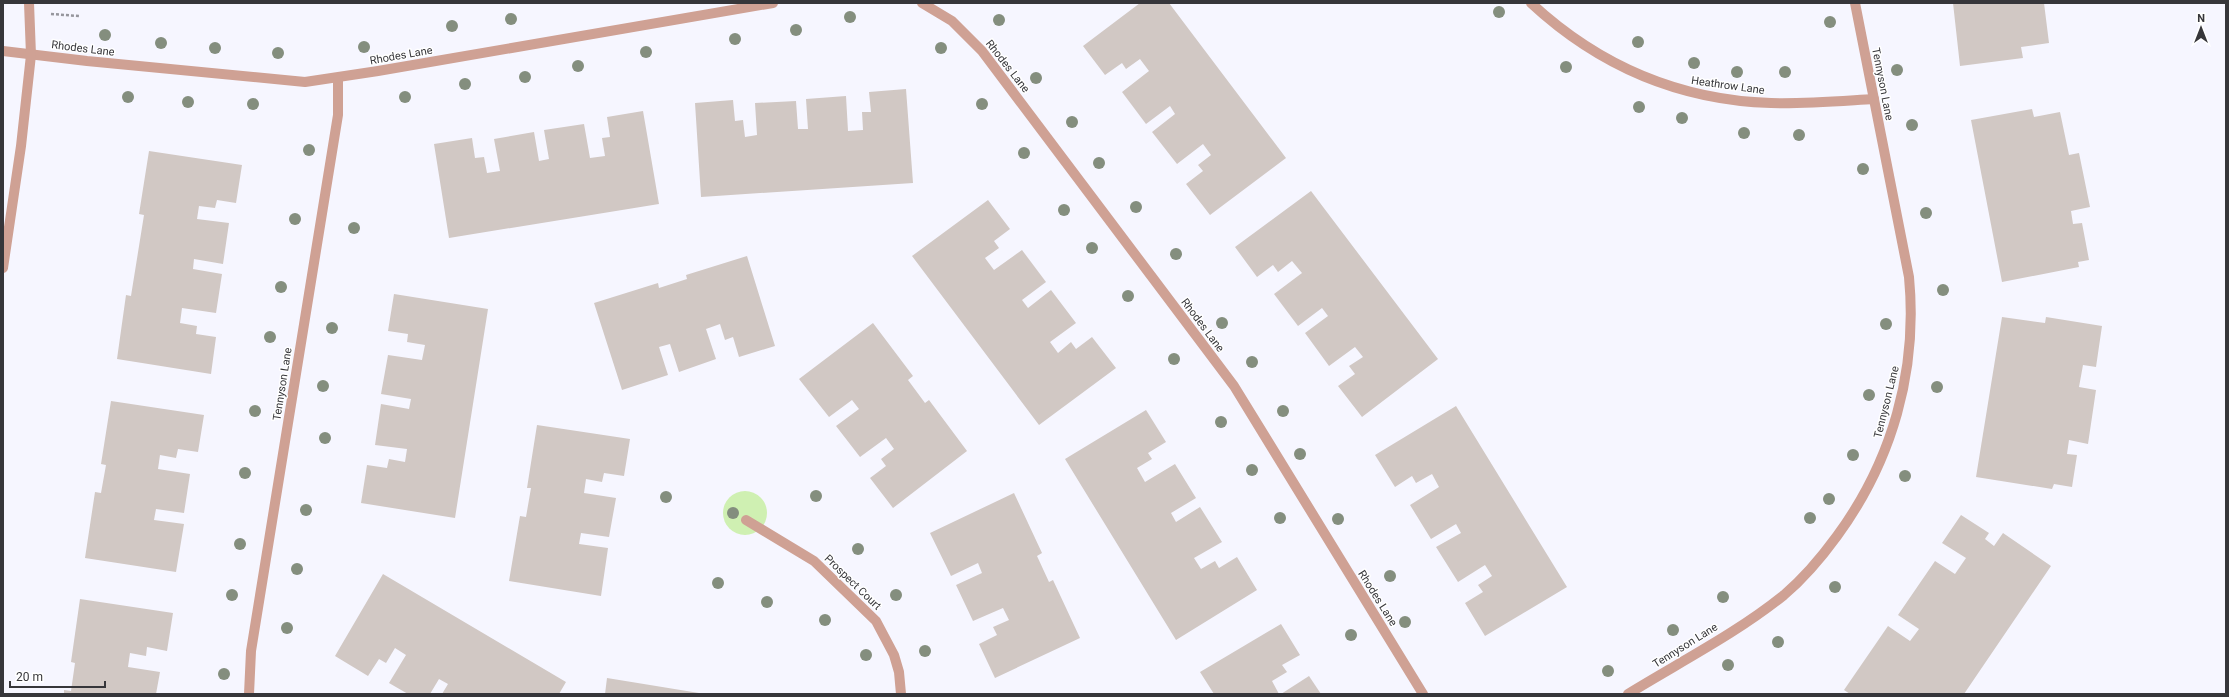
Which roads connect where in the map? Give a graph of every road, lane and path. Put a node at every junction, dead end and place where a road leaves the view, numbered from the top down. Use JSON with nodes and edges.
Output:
{"nodes":[{"id":1,"x":773,"y":3,"type":"edge"},
{"id":2,"x":922,"y":3,"type":"edge"},
{"id":3,"x":1531,"y":3,"type":"edge"},
{"id":4,"x":1855,"y":3,"type":"edge"},
{"id":5,"x":29,"y":8,"type":"edge"},
{"id":6,"x":79,"y":16,"type":"dead end"},
{"id":7,"x":3,"y":51,"type":"edge"},
{"id":8,"x":31,"y":54,"type":"junction"},
{"id":9,"x":338,"y":78,"type":"junction"},
{"id":10,"x":1874,"y":99,"type":"junction"},
{"id":11,"x":3,"y":268,"type":"edge"},
{"id":12,"x":746,"y":520,"type":"dead end"},
{"id":13,"x":249,"y":694,"type":"edge"},
{"id":14,"x":901,"y":694,"type":"edge"},
{"id":15,"x":1423,"y":694,"type":"edge"},
{"id":16,"x":1628,"y":694,"type":"edge"}],
"edges":[{"from":1,"to":9,"type":"street","name":"Rhodes Lane"},
{"from":2,"to":15,"type":"street","name":"Rhodes Lane"},
{"from":3,"to":10,"type":"street","name":"Heathrow Lane"},
{"from":4,"to":10,"type":"street","name":"Tennyson Lane"},
{"from":5,"to":6,"type":"path"},
{"from":5,"to":8,"type":"street"},
{"from":7,"to":8,"type":"street","name":"Rhodes Lane"},
{"from":8,"to":9,"type":"street","name":"Rhodes Lane"},
{"from":8,"to":11,"type":"street"},
{"from":9,"to":13,"type":"street","name":"Tennyson Lane"},
{"from":10,"to":16,"type":"street","name":"Tennyson Lane"},
{"from":12,"to":14,"type":"street","name":"Prospect Court"}]}
